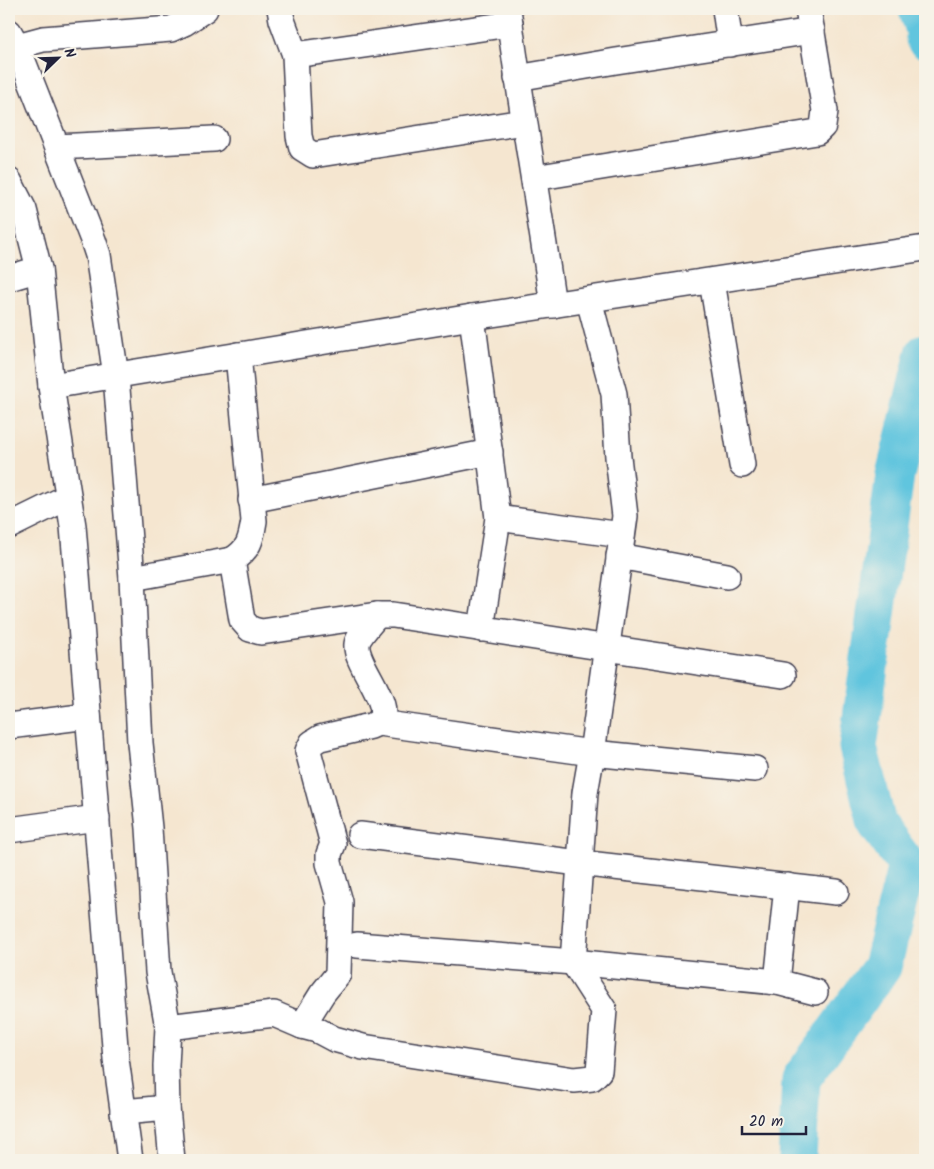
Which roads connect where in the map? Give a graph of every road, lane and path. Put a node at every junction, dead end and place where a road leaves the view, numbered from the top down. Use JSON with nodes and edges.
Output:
{"nodes":[{"id":1,"x":205,"y":9,"type":"edge"},
{"id":2,"x":280,"y":9,"type":"edge"},
{"id":3,"x":725,"y":9,"type":"edge"},
{"id":4,"x":509,"y":16,"type":"edge"},
{"id":5,"x":810,"y":20,"type":"edge"},
{"id":6,"x":13,"y":39,"type":"edge"},
{"id":7,"x":730,"y":44,"type":"junction"},
{"id":8,"x":296,"y":55,"type":"junction"},
{"id":9,"x":517,"y":78,"type":"junction"},
{"id":10,"x":524,"y":122,"type":"junction"},
{"id":11,"x":214,"y":139,"type":"dead end"},
{"id":12,"x":57,"y":147,"type":"junction"},
{"id":13,"x":534,"y":178,"type":"junction"},
{"id":14,"x":9,"y":181,"type":"edge"},
{"id":15,"x":924,"y":248,"type":"edge"},
{"id":16,"x":40,"y":269,"type":"junction"},
{"id":17,"x":9,"y":278,"type":"edge"},
{"id":18,"x":712,"y":281,"type":"junction"},
{"id":19,"x":589,"y":300,"type":"junction"},
{"id":20,"x":553,"y":305,"type":"junction"},
{"id":21,"x":472,"y":317,"type":"junction"},
{"id":22,"x":238,"y":355,"type":"junction"},
{"id":23,"x":97,"y":378,"type":"junction"},
{"id":24,"x":51,"y":386,"type":"junction"},
{"id":25,"x":490,"y":452,"type":"junction"},
{"id":26,"x":742,"y":465,"type":"dead end"},
{"id":27,"x":68,"y":497,"type":"junction"},
{"id":28,"x":251,"y":500,"type":"junction"},
{"id":29,"x":498,"y":518,"type":"junction"},
{"id":30,"x":9,"y":526,"type":"edge"},
{"id":31,"x":620,"y":546,"type":"junction"},
{"id":32,"x":232,"y":560,"type":"junction"},
{"id":33,"x":727,"y":576,"type":"dead end"},
{"id":34,"x":132,"y":578,"type":"junction"},
{"id":35,"x":377,"y":615,"type":"junction"},
{"id":36,"x":481,"y":629,"type":"junction"},
{"id":37,"x":606,"y":648,"type":"junction"},
{"id":38,"x":784,"y":675,"type":"dead end"},
{"id":39,"x":88,"y":716,"type":"junction"},
{"id":40,"x":380,"y":723,"type":"junction"},
{"id":41,"x":9,"y":726,"type":"edge"},
{"id":42,"x":592,"y":753,"type":"junction"},
{"id":43,"x":755,"y":769,"type":"dead end"},
{"id":44,"x":97,"y":818,"type":"junction"},
{"id":45,"x":9,"y":830,"type":"edge"},
{"id":46,"x":360,"y":835,"type":"dead end"},
{"id":47,"x":579,"y":863,"type":"junction"},
{"id":48,"x":788,"y":886,"type":"junction"},
{"id":49,"x":836,"y":892,"type":"dead end"},
{"id":50,"x":357,"y":945,"type":"dead end"},
{"id":51,"x":573,"y":962,"type":"junction"},
{"id":52,"x":777,"y":982,"type":"junction"},
{"id":53,"x":815,"y":992,"type":"dead end"},
{"id":54,"x":302,"y":1026,"type":"junction"},
{"id":55,"x":168,"y":1027,"type":"junction"},
{"id":56,"x":146,"y":1110,"type":"junction"},
{"id":57,"x":130,"y":1160,"type":"edge"},
{"id":58,"x":172,"y":1160,"type":"edge"}],
"edges":[{"from":1,"to":6,"type":"street"},
{"from":2,"to":8,"type":"street"},
{"from":3,"to":7,"type":"street"},
{"from":4,"to":8,"type":"street"},
{"from":4,"to":9,"type":"street"},
{"from":5,"to":7,"type":"street"},
{"from":5,"to":13,"type":"street"},
{"from":6,"to":12,"type":"street"},
{"from":7,"to":9,"type":"street"},
{"from":8,"to":10,"type":"street"},
{"from":9,"to":10,"type":"street"},
{"from":10,"to":13,"type":"street"},
{"from":11,"to":12,"type":"street"},
{"from":12,"to":23,"type":"street"},
{"from":13,"to":20,"type":"street"},
{"from":14,"to":16,"type":"street"},
{"from":15,"to":18,"type":"street"},
{"from":16,"to":17,"type":"street"},
{"from":16,"to":24,"type":"street"},
{"from":18,"to":19,"type":"street"},
{"from":18,"to":26,"type":"street"},
{"from":19,"to":20,"type":"street"},
{"from":19,"to":31,"type":"street"},
{"from":20,"to":21,"type":"street"},
{"from":21,"to":22,"type":"street"},
{"from":21,"to":25,"type":"street"},
{"from":22,"to":23,"type":"street"},
{"from":22,"to":28,"type":"street"},
{"from":23,"to":24,"type":"street"},
{"from":23,"to":34,"type":"street"},
{"from":24,"to":27,"type":"street"},
{"from":25,"to":28,"type":"street"},
{"from":25,"to":29,"type":"street"},
{"from":27,"to":30,"type":"street"},
{"from":27,"to":39,"type":"street"},
{"from":28,"to":32,"type":"street"},
{"from":29,"to":31,"type":"street"},
{"from":29,"to":36,"type":"street"},
{"from":31,"to":33,"type":"street"},
{"from":31,"to":37,"type":"street"},
{"from":32,"to":34,"type":"street"},
{"from":32,"to":35,"type":"street"},
{"from":34,"to":55,"type":"street"},
{"from":35,"to":36,"type":"street"},
{"from":35,"to":40,"type":"street"},
{"from":36,"to":37,"type":"street"},
{"from":37,"to":38,"type":"street"},
{"from":37,"to":42,"type":"street"},
{"from":39,"to":41,"type":"street"},
{"from":39,"to":44,"type":"street"},
{"from":40,"to":42,"type":"street"},
{"from":40,"to":54,"type":"street"},
{"from":42,"to":43,"type":"street"},
{"from":42,"to":47,"type":"street"},
{"from":44,"to":45,"type":"street"},
{"from":44,"to":56,"type":"street"},
{"from":46,"to":47,"type":"street"},
{"from":47,"to":48,"type":"street"},
{"from":47,"to":51,"type":"street"},
{"from":48,"to":49,"type":"street"},
{"from":48,"to":52,"type":"street"},
{"from":50,"to":51,"type":"street"},
{"from":51,"to":52,"type":"street"},
{"from":51,"to":54,"type":"street"},
{"from":52,"to":53,"type":"street"},
{"from":54,"to":55,"type":"street"},
{"from":55,"to":56,"type":"street"},
{"from":56,"to":57,"type":"street"},
{"from":56,"to":58,"type":"street"}]}
